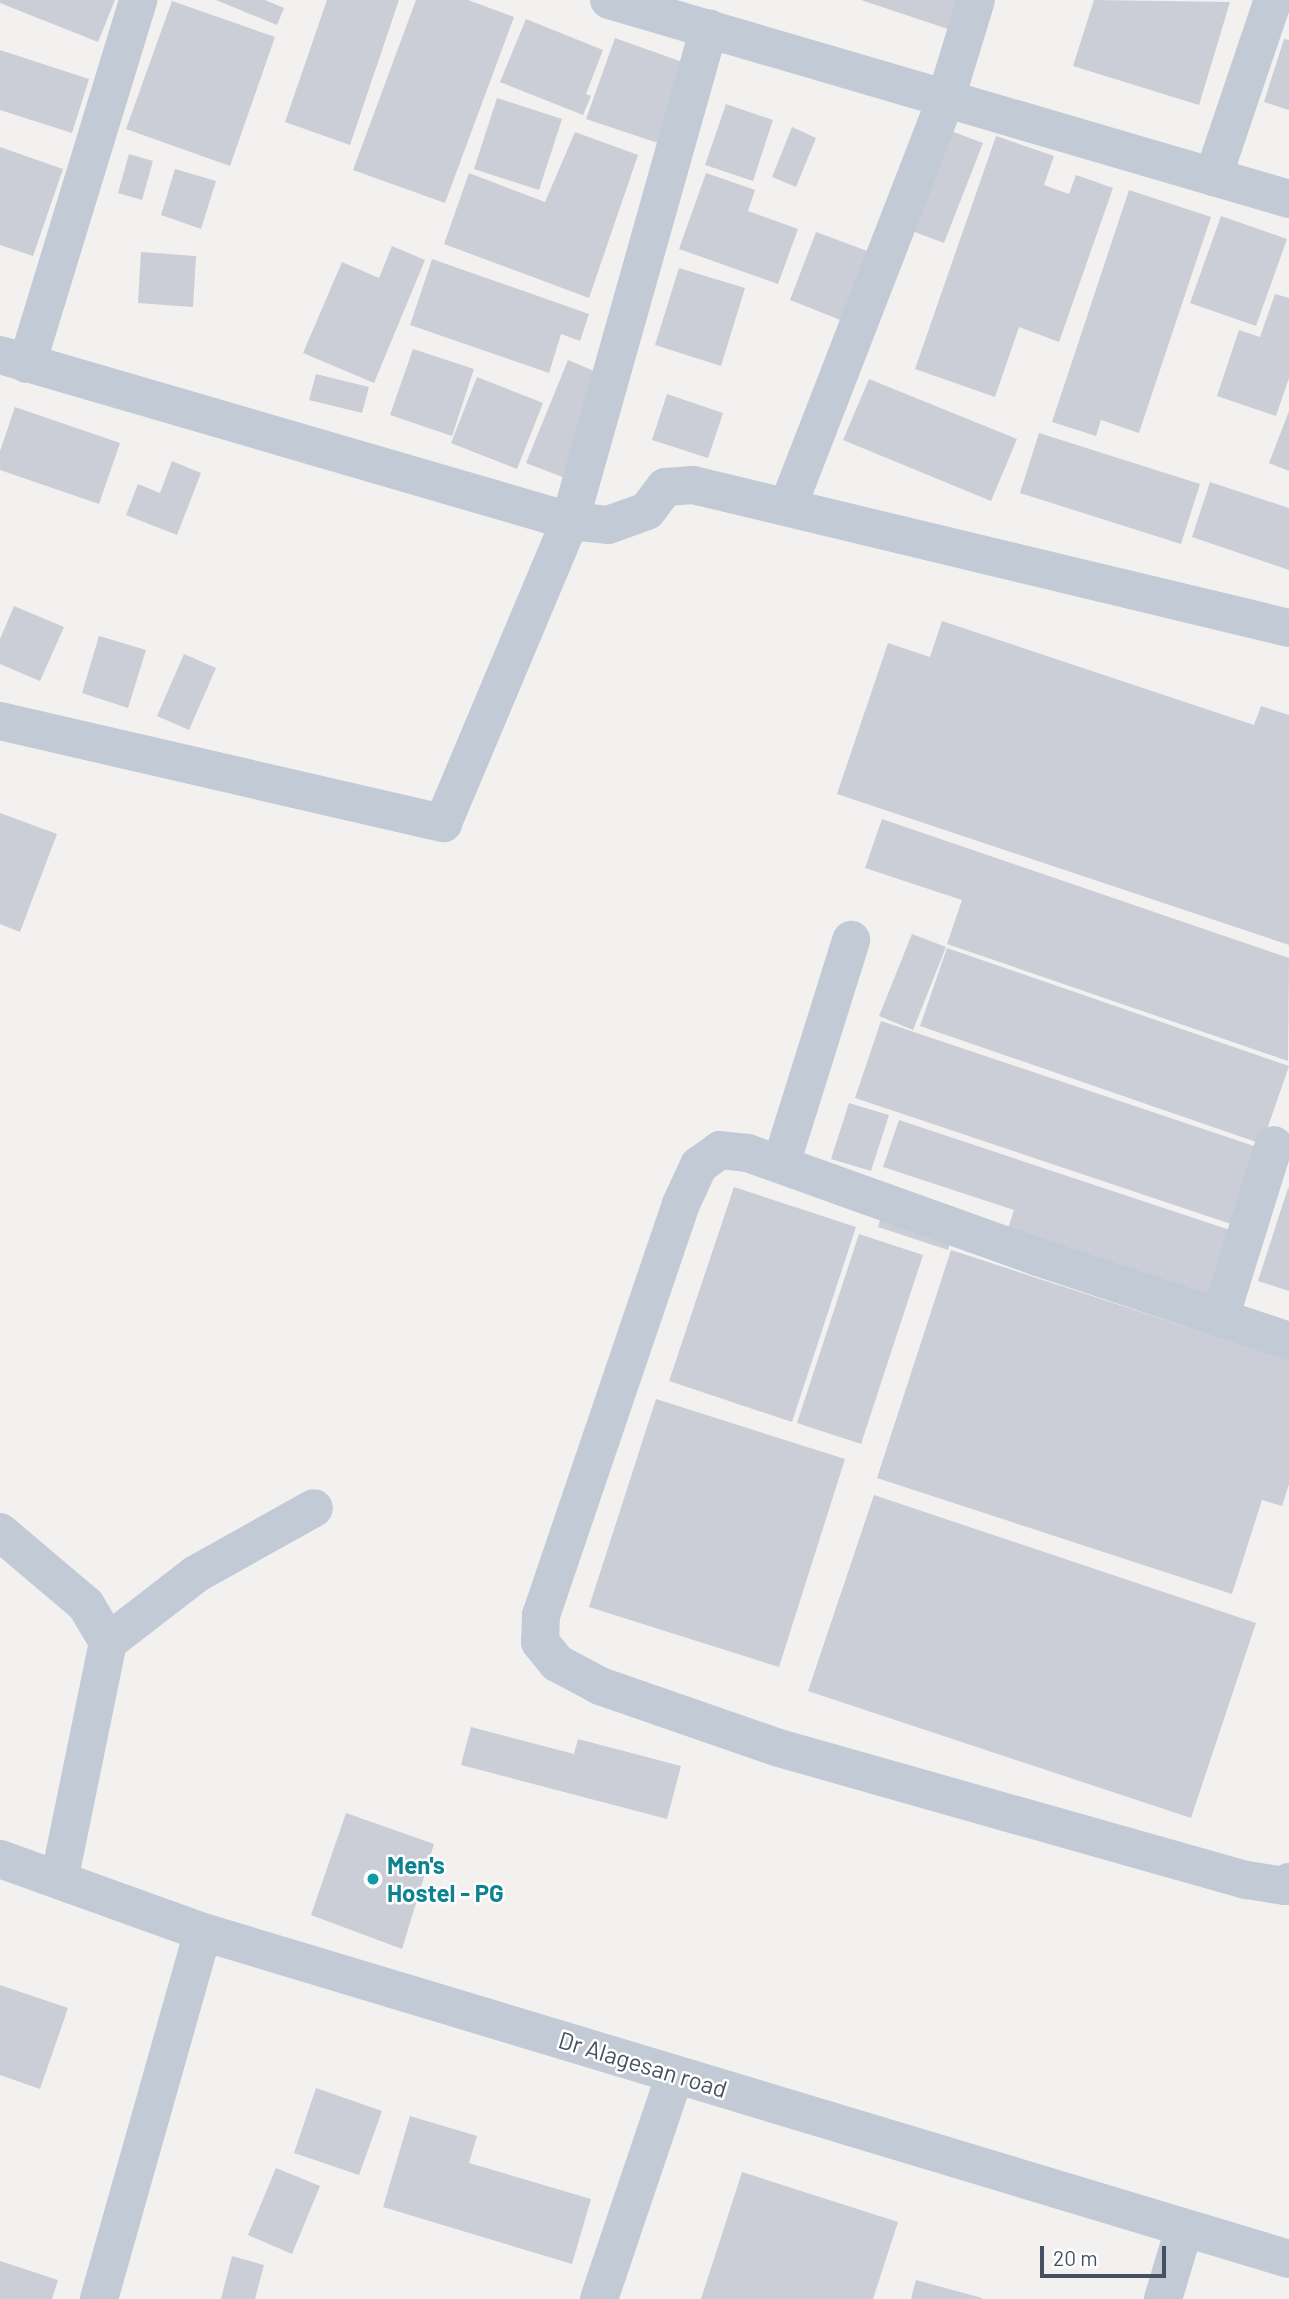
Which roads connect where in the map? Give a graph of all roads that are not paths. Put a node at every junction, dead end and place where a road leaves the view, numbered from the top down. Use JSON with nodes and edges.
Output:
{"nodes":[{"id":1,"x":138,"y":0,"type":"edge"},
{"id":2,"x":609,"y":0,"type":"edge"},
{"id":3,"x":976,"y":0,"type":"edge"},
{"id":4,"x":1273,"y":0,"type":"edge"},
{"id":5,"x":709,"y":28,"type":"junction"},
{"id":6,"x":946,"y":98,"type":"junction"},
{"id":7,"x":1213,"y":177,"type":"junction"},
{"id":8,"x":1289,"y":199,"type":"edge"},
{"id":9,"x":14,"y":359,"type":"edge"},
{"id":10,"x":788,"y":506,"type":"junction"},
{"id":11,"x":570,"y":521,"type":"junction"},
{"id":12,"x":1289,"y":628,"type":"edge"},
{"id":13,"x":0,"y":720,"type":"edge"},
{"id":14,"x":851,"y":940,"type":"dead end"},
{"id":15,"x":1274,"y":1145,"type":"dead end"},
{"id":16,"x":781,"y":1164,"type":"junction"},
{"id":17,"x":1220,"y":1318,"type":"junction"},
{"id":18,"x":1289,"y":1341,"type":"edge"},
{"id":19,"x":314,"y":1508,"type":"dead end"},
{"id":20,"x":0,"y":1532,"type":"edge"},
{"id":21,"x":108,"y":1642,"type":"junction"},
{"id":22,"x":0,"y":1859,"type":"edge"},
{"id":23,"x":59,"y":1880,"type":"junction"},
{"id":24,"x":1289,"y":1882,"type":"edge"},
{"id":25,"x":203,"y":1932,"type":"junction"},
{"id":26,"x":675,"y":2074,"type":"junction"},
{"id":27,"x":1184,"y":2229,"type":"junction"},
{"id":28,"x":1289,"y":2259,"type":"edge"},
{"id":29,"x":99,"y":2299,"type":"edge"},
{"id":30,"x":599,"y":2299,"type":"edge"},
{"id":31,"x":1163,"y":2299,"type":"edge"}],
"edges":[{"from":1,"to":9,"type":"street"},
{"from":2,"to":5,"type":"street"},
{"from":3,"to":6,"type":"street"},
{"from":4,"to":7,"type":"street"},
{"from":5,"to":6,"type":"street"},
{"from":5,"to":11,"type":"street"},
{"from":6,"to":7,"type":"street"},
{"from":6,"to":10,"type":"street"},
{"from":7,"to":8,"type":"street"},
{"from":9,"to":11,"type":"street"},
{"from":10,"to":11,"type":"street"},
{"from":10,"to":12,"type":"street"},
{"from":11,"to":13,"type":"street"},
{"from":14,"to":16,"type":"street"},
{"from":15,"to":17,"type":"street"},
{"from":16,"to":17,"type":"street"},
{"from":16,"to":24,"type":"street"},
{"from":17,"to":18,"type":"street"},
{"from":19,"to":21,"type":"street"},
{"from":20,"to":21,"type":"street"},
{"from":21,"to":23,"type":"street"},
{"from":22,"to":23,"type":"street","name":"Dr Alagesan road"},
{"from":23,"to":25,"type":"street","name":"Dr Alagesan road"},
{"from":25,"to":26,"type":"street","name":"Dr Alagesan road"},
{"from":25,"to":29,"type":"street"},
{"from":26,"to":27,"type":"street","name":"Dr Alagesan road"},
{"from":26,"to":30,"type":"street"},
{"from":27,"to":28,"type":"street","name":"Dr Alagesan road"},
{"from":27,"to":31,"type":"street"}]}
